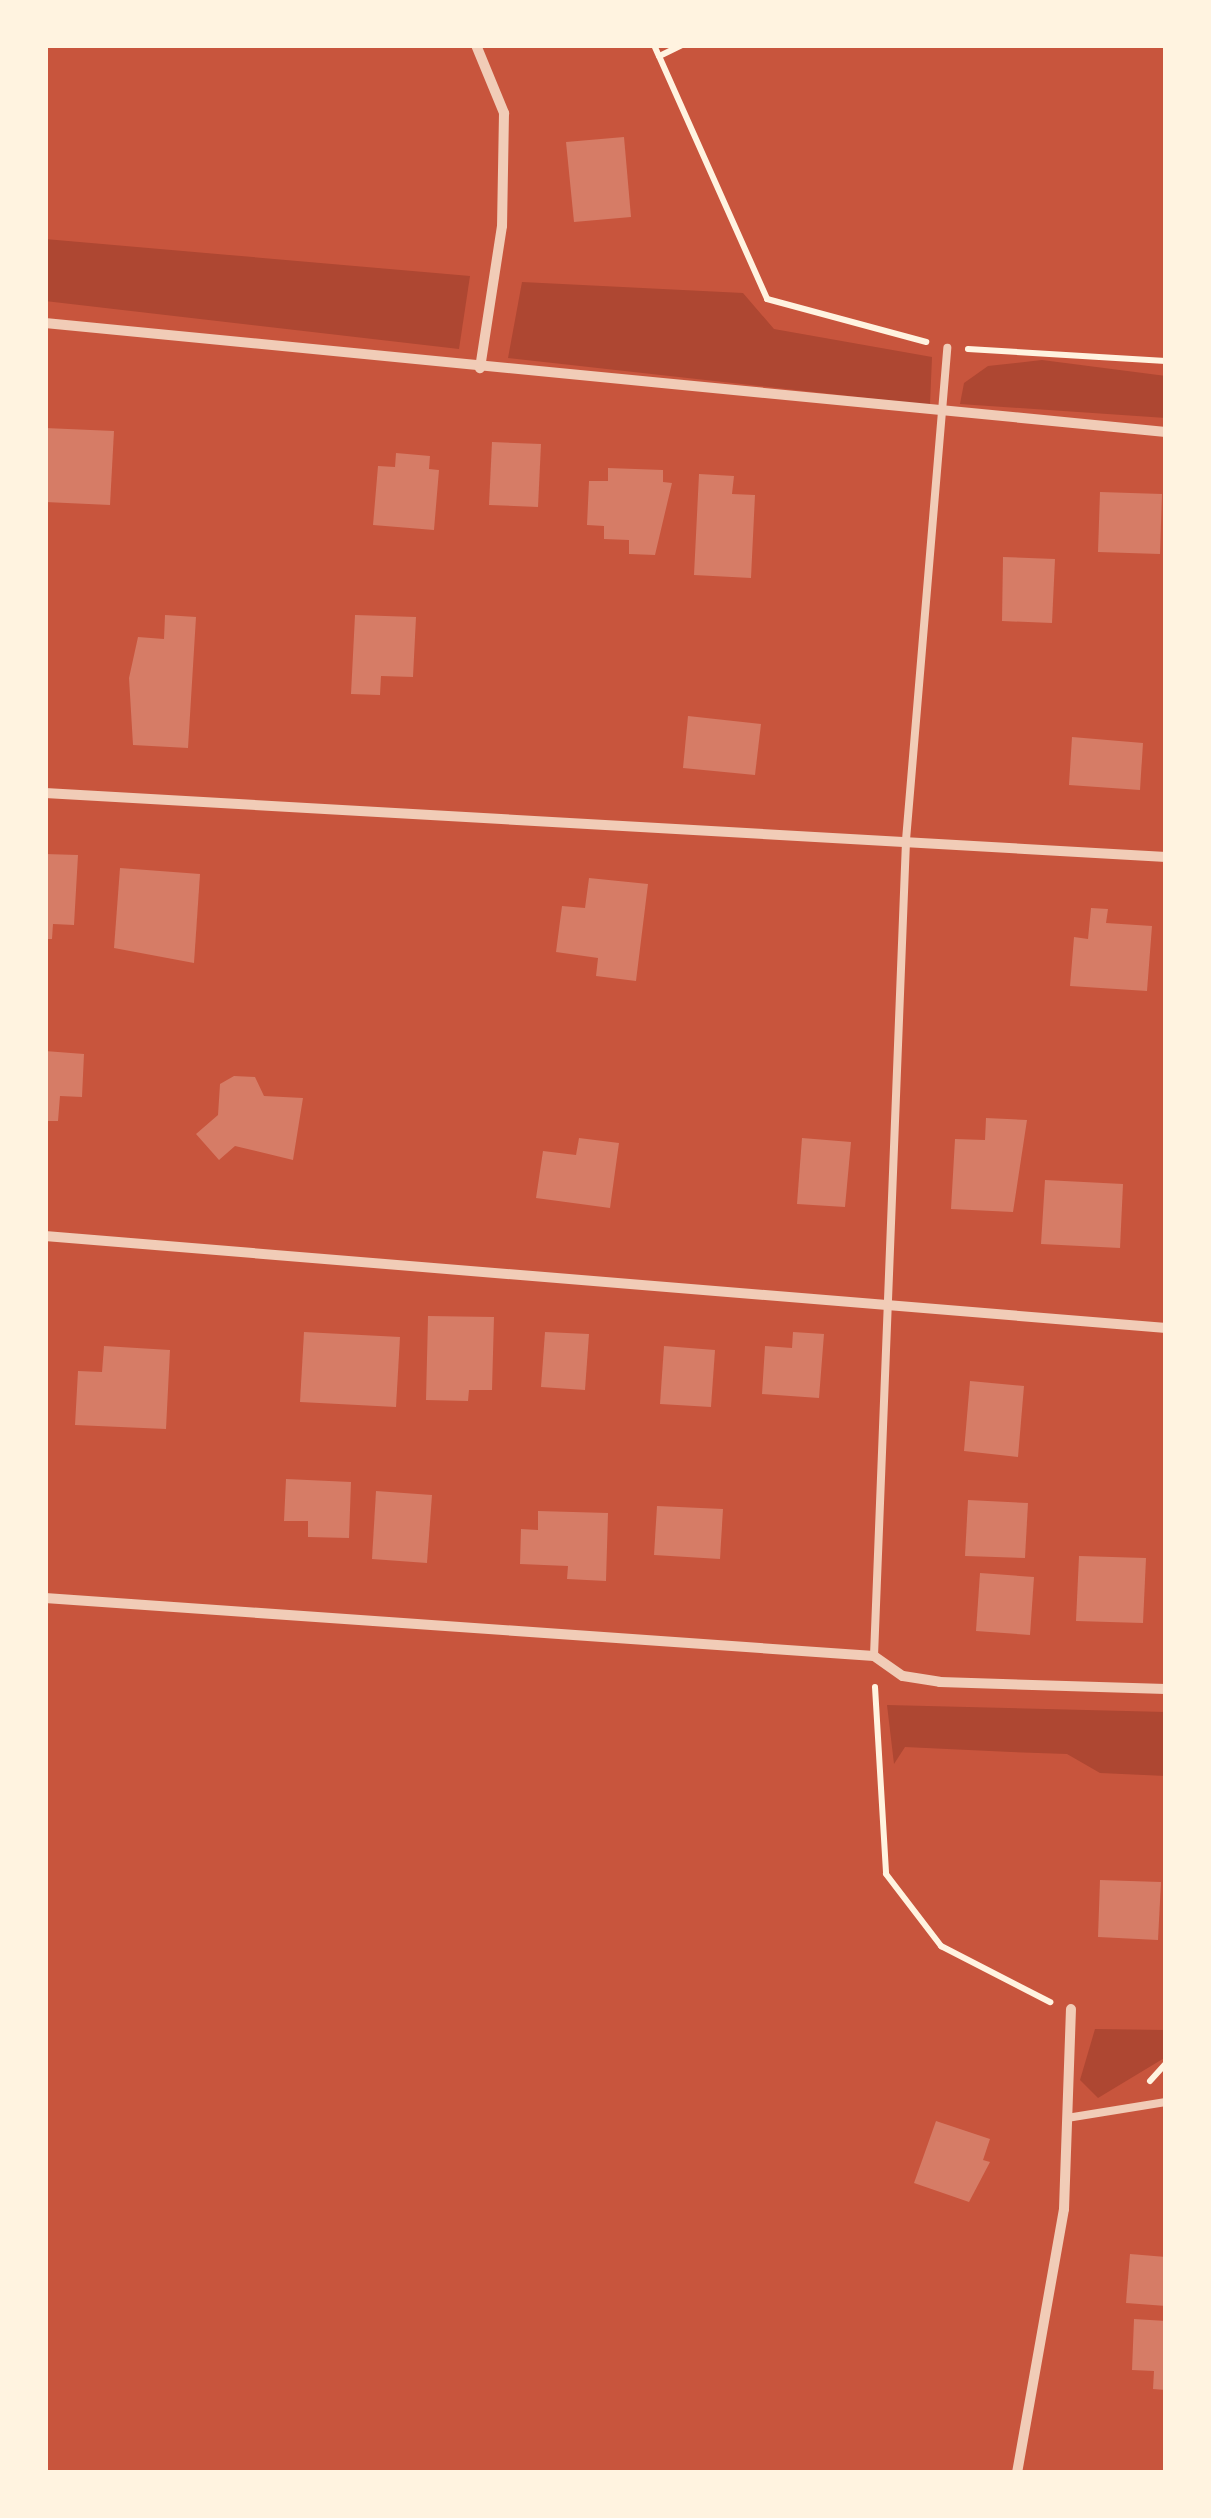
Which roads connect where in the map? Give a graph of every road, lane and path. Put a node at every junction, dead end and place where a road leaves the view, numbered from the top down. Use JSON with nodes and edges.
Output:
{"nodes":[{"id":1,"x":476,"y":45,"type":"edge"},
{"id":2,"x":654,"y":45,"type":"edge"},
{"id":3,"x":682,"y":45,"type":"edge"},
{"id":4,"x":660,"y":56,"type":"junction"},
{"id":5,"x":45,"y":323,"type":"edge"},
{"id":6,"x":947,"y":348,"type":"junction"},
{"id":7,"x":1166,"y":360,"type":"edge"},
{"id":8,"x":480,"y":368,"type":"junction"},
{"id":9,"x":942,"y":417,"type":"junction"},
{"id":10,"x":1166,"y":432,"type":"edge"},
{"id":11,"x":45,"y":793,"type":"edge"},
{"id":12,"x":906,"y":840,"type":"junction"},
{"id":13,"x":1166,"y":857,"type":"edge"},
{"id":14,"x":45,"y":1236,"type":"edge"},
{"id":15,"x":894,"y":1302,"type":"junction"},
{"id":16,"x":1166,"y":1328,"type":"edge"},
{"id":17,"x":45,"y":1598,"type":"edge"},
{"id":18,"x":874,"y":1656,"type":"junction"},
{"id":19,"x":1166,"y":1688,"type":"edge"},
{"id":20,"x":1072,"y":2009,"type":"joint"},
{"id":21,"x":1166,"y":2102,"type":"edge"},
{"id":22,"x":1068,"y":2118,"type":"junction"},
{"id":23,"x":1017,"y":2473,"type":"edge"}],
"edges":[{"from":1,"to":8,"type":"street"},
{"from":2,"to":4,"type":"path"},
{"from":3,"to":4,"type":"path"},
{"from":4,"to":6,"type":"path"},
{"from":5,"to":8,"type":"street"},
{"from":6,"to":7,"type":"path"},
{"from":6,"to":9,"type":"lane"},
{"from":8,"to":9,"type":"street"},
{"from":9,"to":10,"type":"street"},
{"from":9,"to":12,"type":"lane"},
{"from":11,"to":12,"type":"street"},
{"from":12,"to":13,"type":"street"},
{"from":12,"to":15,"type":"lane"},
{"from":14,"to":15,"type":"street"},
{"from":15,"to":16,"type":"street"},
{"from":15,"to":18,"type":"lane"},
{"from":17,"to":18,"type":"street"},
{"from":18,"to":19,"type":"street"},
{"from":18,"to":20,"type":"path"},
{"from":20,"to":22,"type":"street"},
{"from":21,"to":22,"type":"lane"},
{"from":22,"to":23,"type":"street"}]}
